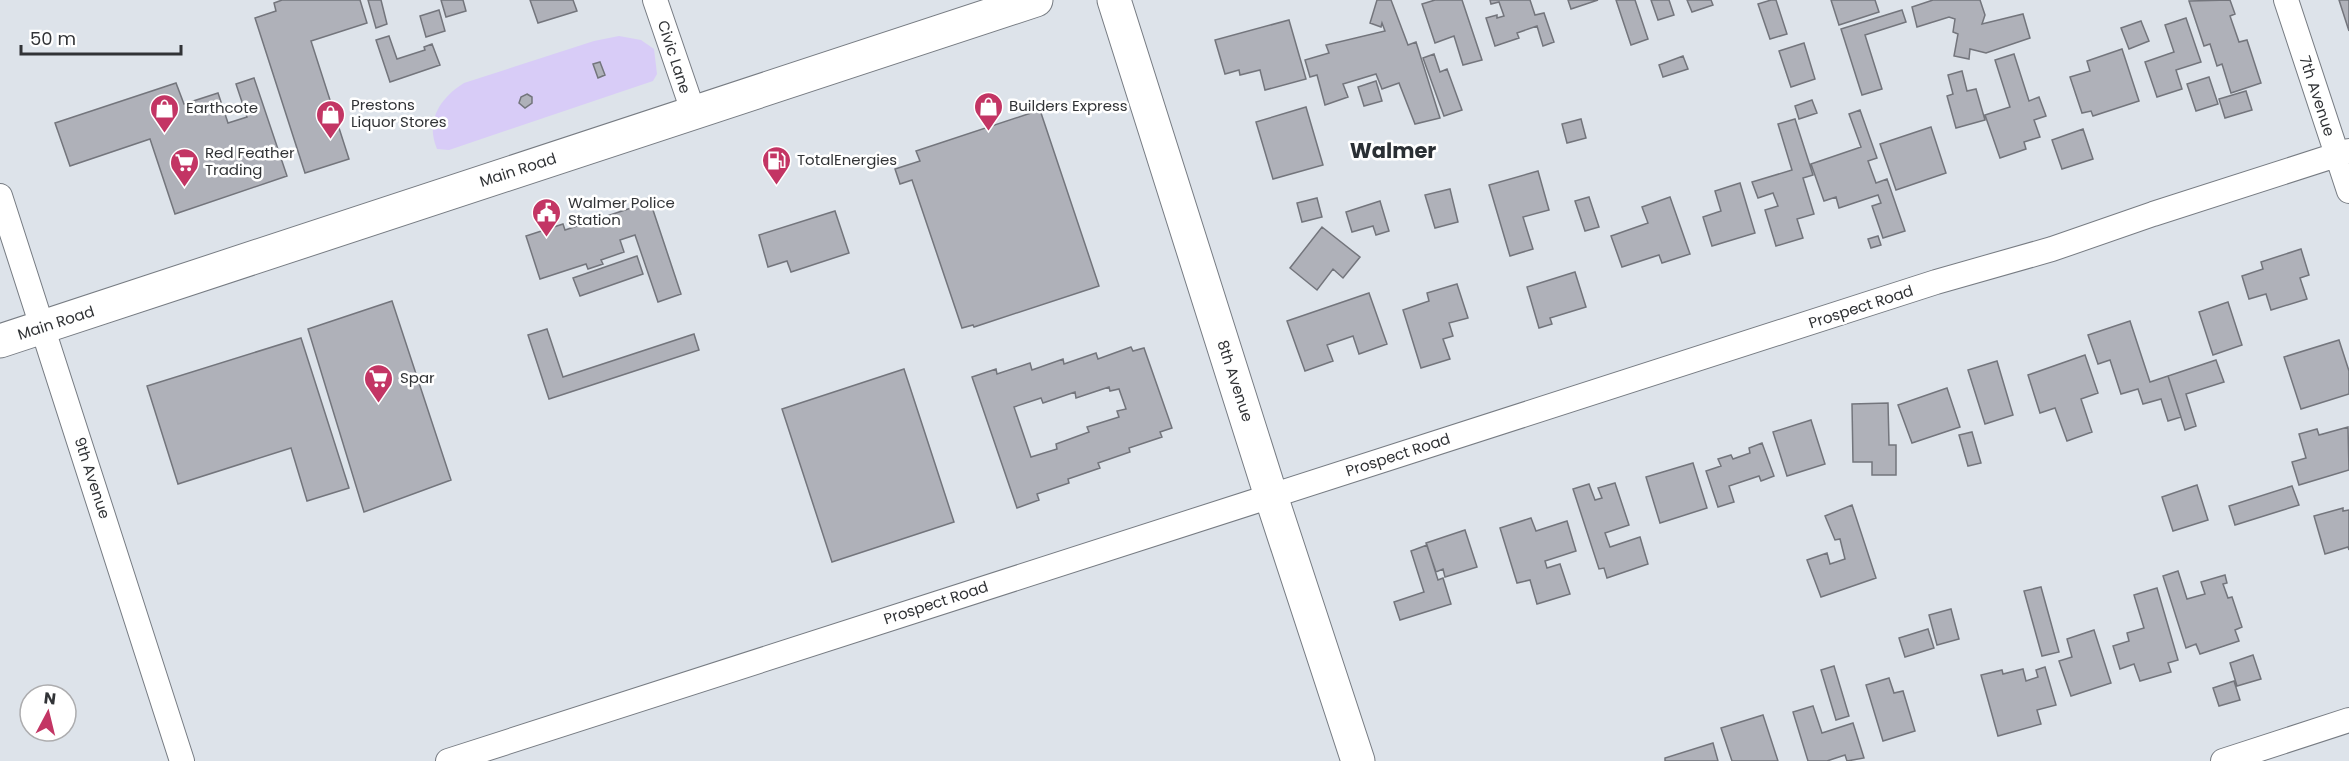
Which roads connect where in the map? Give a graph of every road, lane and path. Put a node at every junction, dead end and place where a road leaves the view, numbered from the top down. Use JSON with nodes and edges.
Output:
{"nodes":[{"id":1,"x":655,"y":0,"type":"edge"},
{"id":2,"x":1036,"y":0,"type":"edge"},
{"id":3,"x":1114,"y":0,"type":"edge"},
{"id":4,"x":2286,"y":0,"type":"edge"},
{"id":5,"x":694,"y":114,"type":"junction"},
{"id":6,"x":2343,"y":153,"type":"edge"},
{"id":7,"x":2349,"y":191,"type":"edge"},
{"id":8,"x":0,"y":196,"type":"edge"},
{"id":9,"x":42,"y":327,"type":"junction"},
{"id":10,"x":0,"y":341,"type":"edge"},
{"id":11,"x":1271,"y":496,"type":"junction"},
{"id":12,"x":2349,"y":720,"type":"edge"},
{"id":13,"x":182,"y":761,"type":"edge"},
{"id":14,"x":448,"y":761,"type":"edge"},
{"id":15,"x":1358,"y":761,"type":"edge"},
{"id":16,"x":2223,"y":761,"type":"edge"}],
"edges":[{"from":1,"to":5,"type":"street","name":"Civic Lane"},
{"from":2,"to":5,"type":"main road","name":"Main Road"},
{"from":3,"to":11,"type":"main road","name":"8th Avenue"},
{"from":4,"to":6,"type":"street","name":"7th Avenue"},
{"from":5,"to":9,"type":"main road","name":"Main Road"},
{"from":6,"to":7,"type":"street","name":"7th Avenue"},
{"from":6,"to":11,"type":"street","name":"Prospect Road"},
{"from":8,"to":9,"type":"street","name":"9th Avenue"},
{"from":9,"to":10,"type":"main road","name":"Main Road"},
{"from":9,"to":13,"type":"street","name":"9th Avenue"},
{"from":11,"to":14,"type":"street","name":"Prospect Road"},
{"from":11,"to":15,"type":"main road","name":"8th Avenue"},
{"from":12,"to":16,"type":"street"}]}
